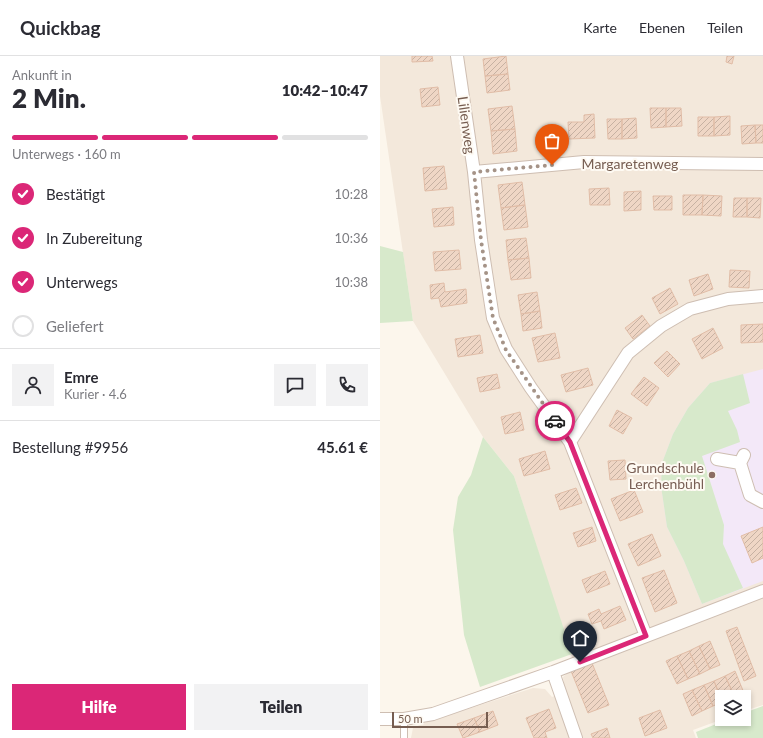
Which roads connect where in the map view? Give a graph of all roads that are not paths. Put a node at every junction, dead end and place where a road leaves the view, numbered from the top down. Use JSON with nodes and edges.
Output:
{"nodes":[{"id":1,"x":457,"y":56,"type":"edge"},
{"id":2,"x":763,"y":164,"type":"edge"},
{"id":3,"x":474,"y":172,"type":"junction"},
{"id":4,"x":763,"y":296,"type":"edge"},
{"id":5,"x":570,"y":442,"type":"junction"},
{"id":6,"x":717,"y":459,"type":"dead end"},
{"id":7,"x":763,"y":502,"type":"edge"},
{"id":8,"x":763,"y":591,"type":"edge"},
{"id":9,"x":646,"y":636,"type":"junction"},
{"id":10,"x":553,"y":672,"type":"junction"},
{"id":11,"x":404,"y":718,"type":"junction"},
{"id":12,"x":380,"y":719,"type":"edge"},
{"id":13,"x":404,"y":738,"type":"edge"},
{"id":14,"x":576,"y":738,"type":"edge"}],
"edges":[{"from":1,"to":3,"type":"street","name":"Lilienweg"},
{"from":2,"to":3,"type":"street","name":"Margaretenweg"},
{"from":3,"to":5,"type":"street","name":"Lilienweg"},
{"from":4,"to":5,"type":"street"},
{"from":5,"to":9,"type":"street","name":"Lilienweg"},
{"from":6,"to":7,"type":"street"},
{"from":8,"to":9,"type":"street"},
{"from":9,"to":10,"type":"street"},
{"from":10,"to":11,"type":"street"},
{"from":10,"to":14,"type":"street"},
{"from":11,"to":12,"type":"street"},
{"from":11,"to":13,"type":"lane"}]}
